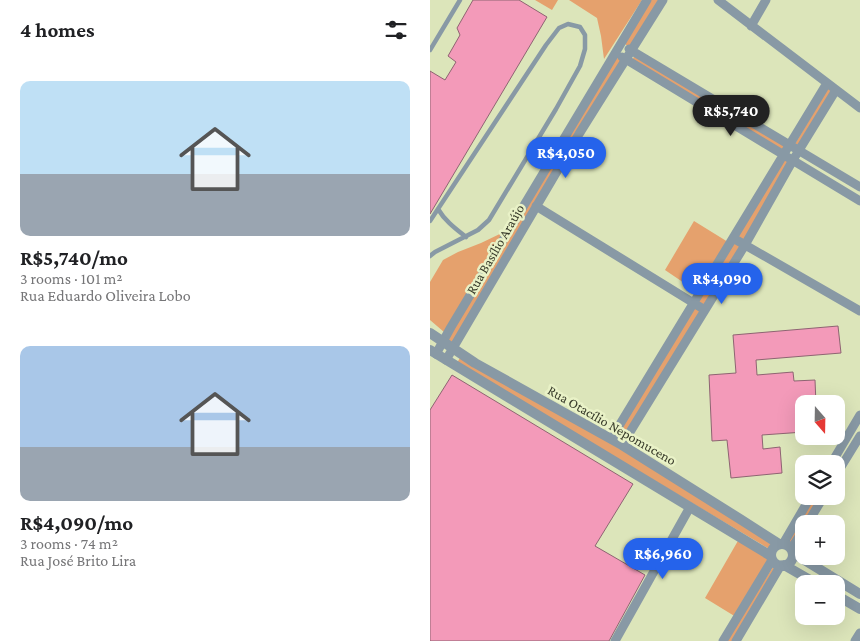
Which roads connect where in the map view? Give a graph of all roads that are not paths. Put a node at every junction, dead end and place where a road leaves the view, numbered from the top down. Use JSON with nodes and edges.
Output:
{"nodes":[{"id":1,"x":460,"y":0,"type":"edge"},
{"id":2,"x":647,"y":0,"type":"edge"},
{"id":3,"x":663,"y":0,"type":"edge"},
{"id":4,"x":718,"y":0,"type":"edge"},
{"id":5,"x":766,"y":0,"type":"edge"},
{"id":6,"x":751,"y":26,"type":"junction"},
{"id":7,"x":621,"y":44,"type":"junction"},
{"id":8,"x":430,"y":50,"type":"edge"},
{"id":9,"x":632,"y":51,"type":"junction"},
{"id":10,"x":615,"y":53,"type":"junction"},
{"id":11,"x":626,"y":60,"type":"junction"},
{"id":12,"x":827,"y":83,"type":"junction"},
{"id":13,"x":836,"y":90,"type":"junction"},
{"id":14,"x":860,"y":108,"type":"edge"},
{"id":15,"x":790,"y":145,"type":"junction"},
{"id":16,"x":799,"y":151,"type":"junction"},
{"id":17,"x":784,"y":155,"type":"junction"},
{"id":18,"x":793,"y":160,"type":"junction"},
{"id":19,"x":860,"y":187,"type":"edge"},
{"id":20,"x":860,"y":201,"type":"edge"},
{"id":21,"x":536,"y":206,"type":"junction"},
{"id":22,"x":438,"y":210,"type":"junction"},
{"id":23,"x":430,"y":221,"type":"edge"},
{"id":24,"x":466,"y":237,"type":"junction"},
{"id":25,"x":733,"y":238,"type":"junction"},
{"id":26,"x":745,"y":245,"type":"junction"},
{"id":27,"x":430,"y":256,"type":"edge"},
{"id":28,"x":693,"y":302,"type":"junction"},
{"id":29,"x":705,"y":310,"type":"junction"},
{"id":30,"x":860,"y":311,"type":"edge"},
{"id":31,"x":430,"y":333,"type":"edge"},
{"id":32,"x":442,"y":341,"type":"junction"},
{"id":33,"x":453,"y":348,"type":"junction"},
{"id":34,"x":433,"y":352,"type":"edge"},
{"id":35,"x":446,"y":360,"type":"junction"},
{"id":36,"x":860,"y":415,"type":"edge"},
{"id":37,"x":860,"y":436,"type":"edge"},
{"id":38,"x":611,"y":439,"type":"junction"},
{"id":39,"x":622,"y":445,"type":"junction"},
{"id":40,"x":836,"y":455,"type":"edge"},
{"id":41,"x":845,"y":460,"type":"edge"},
{"id":42,"x":807,"y":505,"type":"edge"},
{"id":43,"x":690,"y":507,"type":"junction"},
{"id":44,"x":795,"y":538,"type":"edge"},
{"id":45,"x":786,"y":548,"type":"junction"},
{"id":46,"x":777,"y":562,"type":"junction"},
{"id":47,"x":801,"y":575,"type":"edge"},
{"id":48,"x":860,"y":594,"type":"edge"},
{"id":49,"x":845,"y":600,"type":"edge"},
{"id":50,"x":860,"y":609,"type":"edge"},
{"id":51,"x":860,"y":633,"type":"edge"},
{"id":52,"x":616,"y":641,"type":"edge"},
{"id":53,"x":723,"y":641,"type":"edge"},
{"id":54,"x":736,"y":641,"type":"edge"},
{"id":55,"x":855,"y":641,"type":"edge"}],
"edges":[{"from":1,"to":8,"type":"lane"},
{"from":2,"to":7,"type":"street","name":"Rua Basílio Araújo"},
{"from":3,"to":9,"type":"street","name":"Rua Basílio Araújo"},
{"from":4,"to":6,"type":"street"},
{"from":5,"to":6,"type":"street"},
{"from":6,"to":12,"type":"street"},
{"from":7,"to":9,"type":"street"},
{"from":7,"to":10,"type":"street","name":"Rua Basílio Araújo"},
{"from":9,"to":11,"type":"street","name":"Rua Basílio Araújo"},
{"from":9,"to":15,"type":"street"},
{"from":10,"to":11,"type":"street"},
{"from":10,"to":32,"type":"street","name":"Rua Basílio Araújo"},
{"from":11,"to":17,"type":"street"},
{"from":11,"to":21,"type":"street","name":"Rua Basílio Araújo"},
{"from":12,"to":13,"type":"street"},
{"from":12,"to":15,"type":"street"},
{"from":13,"to":14,"type":"street"},
{"from":13,"to":16,"type":"street"},
{"from":15,"to":16,"type":"street"},
{"from":15,"to":17,"type":"street"},
{"from":16,"to":18,"type":"street"},
{"from":16,"to":19,"type":"street"},
{"from":17,"to":18,"type":"street"},
{"from":17,"to":25,"type":"street"},
{"from":18,"to":20,"type":"street"},
{"from":18,"to":26,"type":"street"},
{"from":21,"to":28,"type":"street"},
{"from":21,"to":33,"type":"street","name":"Rua Basílio Araújo"},
{"from":22,"to":23,"type":"lane"},
{"from":22,"to":24,"type":"lane"},
{"from":22,"to":24,"type":"lane"},
{"from":24,"to":27,"type":"lane"},
{"from":25,"to":26,"type":"street"},
{"from":25,"to":28,"type":"street"},
{"from":26,"to":29,"type":"street"},
{"from":26,"to":30,"type":"street"},
{"from":28,"to":29,"type":"street"},
{"from":28,"to":38,"type":"street"},
{"from":29,"to":39,"type":"street"},
{"from":31,"to":32,"type":"street","name":"Rua Otacílio Nepomuceno"},
{"from":32,"to":33,"type":"street","name":"Rua Otacílio Nepomuceno"},
{"from":32,"to":34,"type":"street","name":"Rua Basílio Araújo"},
{"from":33,"to":35,"type":"street","name":"Rua Basílio Araújo"},
{"from":33,"to":38,"type":"street","name":"Rua Otacílio Nepomuceno"},
{"from":34,"to":35,"type":"street","name":"Rua Otacílio Nepomuceno"},
{"from":35,"to":43,"type":"street","name":"Rua Otacílio Nepomuceno"},
{"from":36,"to":40,"type":"street"},
{"from":37,"to":41,"type":"street"},
{"from":38,"to":39,"type":"street","name":"Rua Otacílio Nepomuceno"},
{"from":39,"to":45,"type":"street","name":"Rua Otacílio Nepomuceno"},
{"from":42,"to":45,"type":"street"},
{"from":43,"to":46,"type":"street","name":"Rua Otacílio Nepomuceno"},
{"from":43,"to":52,"type":"street"},
{"from":44,"to":45,"type":"street"},
{"from":45,"to":46,"type":"street"},
{"from":45,"to":46,"type":"street"},
{"from":45,"to":48,"type":"street","name":"Rua Otacílio Nepomuceno"},
{"from":46,"to":47,"type":"street","name":"Rua Otacílio Nepomuceno"},
{"from":46,"to":53,"type":"street"},
{"from":46,"to":54,"type":"street"},
{"from":49,"to":50,"type":"street"},
{"from":51,"to":55,"type":"street"}]}
